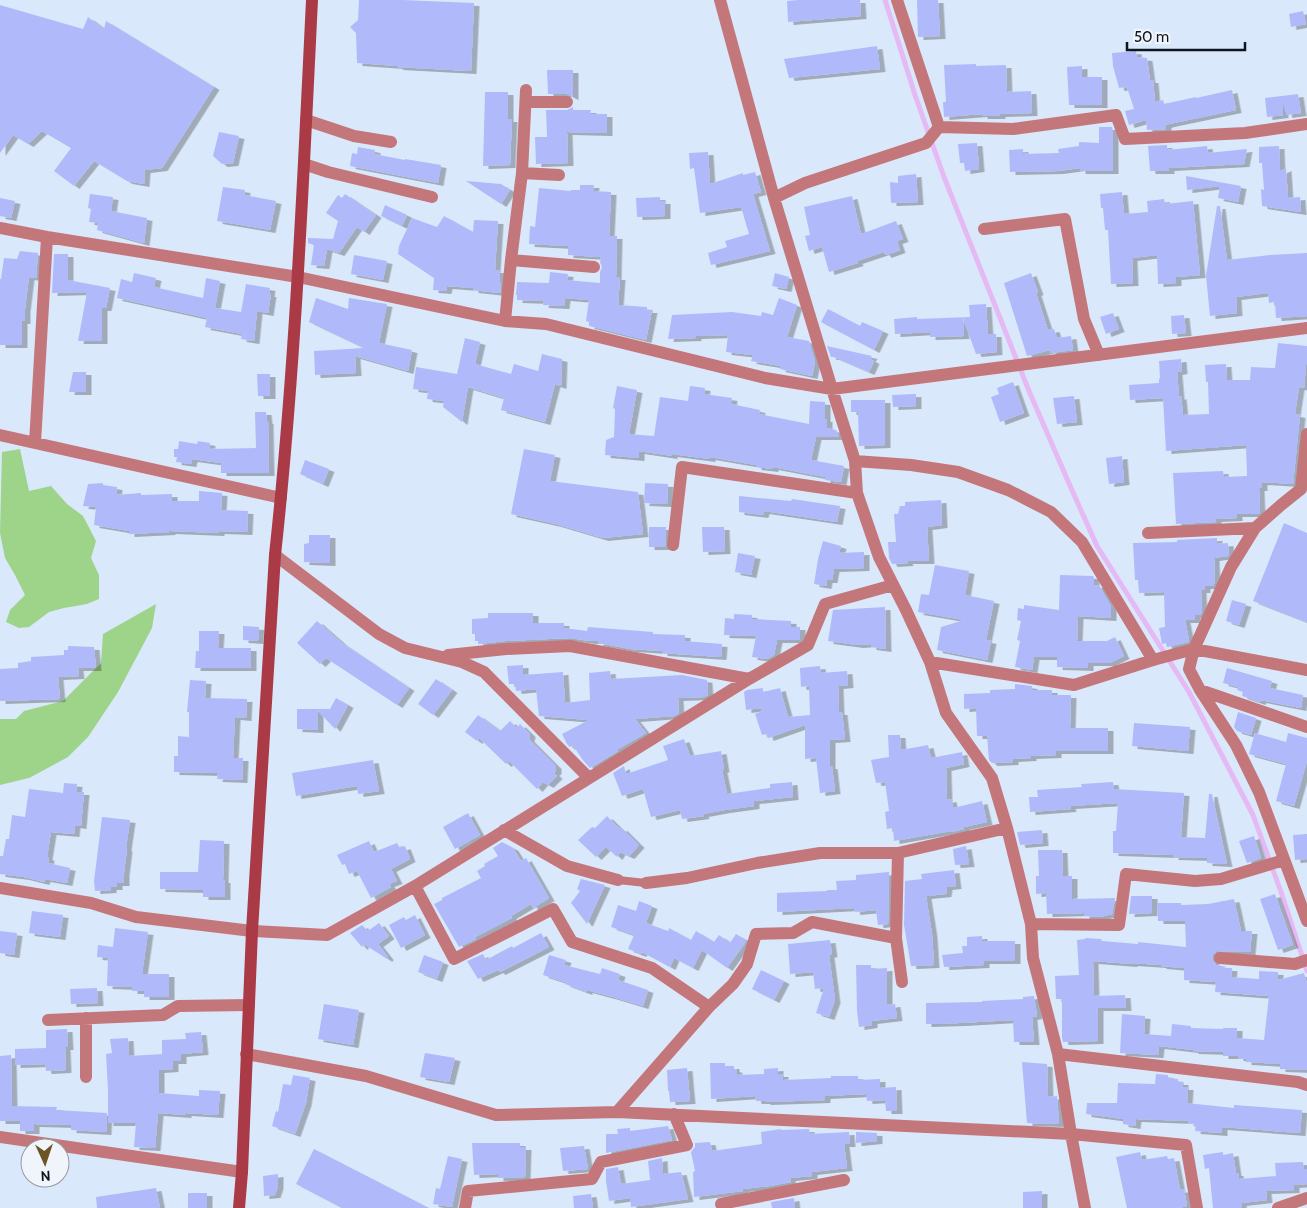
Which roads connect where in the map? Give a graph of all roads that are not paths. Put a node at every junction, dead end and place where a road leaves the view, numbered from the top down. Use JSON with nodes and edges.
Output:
{"nodes":[{"id":1,"x":312,"y":0,"type":"edge"},
{"id":2,"x":720,"y":0,"type":"edge"},
{"id":3,"x":896,"y":0,"type":"edge"},
{"id":4,"x":567,"y":102,"type":"dead end"},
{"id":5,"x":306,"y":120,"type":"junction"},
{"id":6,"x":1307,"y":124,"type":"edge"},
{"id":7,"x":938,"y":128,"type":"junction"},
{"id":8,"x":391,"y":142,"type":"dead end"},
{"id":9,"x":304,"y":164,"type":"junction"},
{"id":10,"x":522,"y":173,"type":"junction"},
{"id":11,"x":559,"y":175,"type":"dead end"},
{"id":12,"x":432,"y":197,"type":"dead end"},
{"id":13,"x":774,"y":198,"type":"junction"},
{"id":14,"x":0,"y":228,"type":"edge"},
{"id":15,"x":984,"y":229,"type":"dead end"},
{"id":16,"x":47,"y":237,"type":"junction"},
{"id":17,"x":511,"y":260,"type":"junction"},
{"id":18,"x":594,"y":267,"type":"dead end"},
{"id":19,"x":298,"y":277,"type":"junction"},
{"id":20,"x":505,"y":321,"type":"junction"},
{"id":21,"x":1307,"y":328,"type":"edge"},
{"id":22,"x":1098,"y":355,"type":"junction"},
{"id":23,"x":832,"y":389,"type":"junction"},
{"id":24,"x":1307,"y":434,"type":"edge"},
{"id":25,"x":0,"y":436,"type":"edge"},
{"id":26,"x":35,"y":443,"type":"junction"},
{"id":27,"x":855,"y":461,"type":"junction"},
{"id":28,"x":857,"y":493,"type":"junction"},
{"id":29,"x":282,"y":498,"type":"junction"},
{"id":30,"x":1255,"y":528,"type":"junction"},
{"id":31,"x":1148,"y":533,"type":"dead end"},
{"id":32,"x":673,"y":545,"type":"dead end"},
{"id":33,"x":275,"y":555,"type":"junction"},
{"id":34,"x":893,"y":585,"type":"junction"},
{"id":35,"x":1194,"y":649,"type":"junction"},
{"id":36,"x":439,"y":656,"type":"junction"},
{"id":37,"x":1155,"y":660,"type":"junction"},
{"id":38,"x":930,"y":662,"type":"junction"},
{"id":39,"x":1307,"y":670,"type":"edge"},
{"id":40,"x":749,"y":679,"type":"junction"},
{"id":41,"x":1200,"y":690,"type":"junction"},
{"id":42,"x":1307,"y":727,"type":"edge"},
{"id":43,"x":589,"y":778,"type":"junction"},
{"id":44,"x":1007,"y":828,"type":"junction"},
{"id":45,"x":504,"y":830,"type":"junction"},
{"id":46,"x":898,"y":853,"type":"junction"},
{"id":47,"x":1283,"y":861,"type":"junction"},
{"id":48,"x":618,"y":880,"type":"joint"},
{"id":49,"x":646,"y":883,"type":"joint"},
{"id":50,"x":415,"y":886,"type":"junction"},
{"id":51,"x":0,"y":888,"type":"edge"},
{"id":52,"x":1306,"y":915,"type":"edge"},
{"id":53,"x":1031,"y":924,"type":"junction"},
{"id":54,"x":252,"y":931,"type":"junction"},
{"id":55,"x":896,"y":938,"type":"junction"},
{"id":56,"x":1220,"y":958,"type":"dead end"},
{"id":57,"x":1301,"y":962,"type":"edge"},
{"id":58,"x":902,"y":982,"type":"dead end"},
{"id":59,"x":249,"y":1005,"type":"junction"},
{"id":60,"x":709,"y":1007,"type":"junction"},
{"id":61,"x":86,"y":1018,"type":"junction"},
{"id":62,"x":48,"y":1020,"type":"dead end"},
{"id":63,"x":246,"y":1054,"type":"junction"},
{"id":64,"x":1058,"y":1054,"type":"junction"},
{"id":65,"x":86,"y":1077,"type":"dead end"},
{"id":66,"x":1307,"y":1085,"type":"edge"},
{"id":67,"x":617,"y":1112,"type":"junction"},
{"id":68,"x":674,"y":1114,"type":"junction"},
{"id":69,"x":1071,"y":1134,"type":"junction"},
{"id":70,"x":0,"y":1137,"type":"edge"},
{"id":71,"x":242,"y":1172,"type":"junction"},
{"id":72,"x":844,"y":1180,"type":"dead end"},
{"id":73,"x":1307,"y":1198,"type":"edge"},
{"id":74,"x":761,"y":1202,"type":"edge"},
{"id":75,"x":721,"y":1204,"type":"dead end"},
{"id":76,"x":239,"y":1208,"type":"edge"},
{"id":77,"x":465,"y":1208,"type":"edge"},
{"id":78,"x":1085,"y":1208,"type":"edge"},
{"id":79,"x":1197,"y":1208,"type":"edge"},
{"id":80,"x":1278,"y":1208,"type":"edge"}],
"edges":[{"from":1,"to":5,"type":"street"},
{"from":2,"to":13,"type":"street"},
{"from":3,"to":7,"type":"street"},
{"from":4,"to":10,"type":"street"},
{"from":5,"to":8,"type":"street"},
{"from":5,"to":9,"type":"street"},
{"from":6,"to":7,"type":"street"},
{"from":7,"to":13,"type":"street"},
{"from":9,"to":12,"type":"street"},
{"from":9,"to":19,"type":"street"},
{"from":10,"to":11,"type":"street"},
{"from":10,"to":17,"type":"street"},
{"from":13,"to":23,"type":"street"},
{"from":14,"to":16,"type":"street"},
{"from":15,"to":22,"type":"street"},
{"from":16,"to":19,"type":"street"},
{"from":16,"to":26,"type":"street"},
{"from":17,"to":18,"type":"street"},
{"from":17,"to":20,"type":"street"},
{"from":19,"to":20,"type":"street"},
{"from":19,"to":29,"type":"street"},
{"from":20,"to":23,"type":"street"},
{"from":21,"to":22,"type":"street"},
{"from":22,"to":23,"type":"street"},
{"from":23,"to":27,"type":"street"},
{"from":24,"to":30,"type":"street"},
{"from":25,"to":26,"type":"street"},
{"from":26,"to":29,"type":"street"},
{"from":27,"to":28,"type":"street"},
{"from":27,"to":37,"type":"street"},
{"from":28,"to":32,"type":"street"},
{"from":28,"to":34,"type":"street"},
{"from":29,"to":33,"type":"street"},
{"from":30,"to":31,"type":"street"},
{"from":30,"to":35,"type":"street"},
{"from":33,"to":36,"type":"street"},
{"from":33,"to":54,"type":"street"},
{"from":34,"to":38,"type":"street"},
{"from":34,"to":40,"type":"street"},
{"from":35,"to":37,"type":"street"},
{"from":35,"to":39,"type":"street"},
{"from":35,"to":41,"type":"street"},
{"from":36,"to":40,"type":"street"},
{"from":36,"to":43,"type":"street"},
{"from":37,"to":38,"type":"street"},
{"from":38,"to":44,"type":"street"},
{"from":40,"to":43,"type":"street"},
{"from":41,"to":42,"type":"street"},
{"from":41,"to":47,"type":"street"},
{"from":43,"to":45,"type":"street"},
{"from":44,"to":46,"type":"street"},
{"from":44,"to":53,"type":"street"},
{"from":45,"to":48,"type":"street"},
{"from":45,"to":50,"type":"street"},
{"from":46,"to":49,"type":"street"},
{"from":46,"to":55,"type":"street"},
{"from":47,"to":52,"type":"street"},
{"from":47,"to":53,"type":"street"},
{"from":48,"to":49,"type":"lane"},
{"from":50,"to":54,"type":"street"},
{"from":50,"to":60,"type":"street"},
{"from":51,"to":54,"type":"street"},
{"from":53,"to":64,"type":"street"},
{"from":54,"to":59,"type":"street"},
{"from":55,"to":58,"type":"street"},
{"from":55,"to":60,"type":"street"},
{"from":56,"to":57,"type":"street"},
{"from":59,"to":61,"type":"street"},
{"from":59,"to":63,"type":"street"},
{"from":60,"to":67,"type":"street"},
{"from":61,"to":62,"type":"street"},
{"from":61,"to":65,"type":"street"},
{"from":63,"to":67,"type":"street"},
{"from":63,"to":71,"type":"street"},
{"from":64,"to":66,"type":"street"},
{"from":64,"to":69,"type":"street"},
{"from":67,"to":68,"type":"street"},
{"from":68,"to":69,"type":"street"},
{"from":68,"to":77,"type":"street"},
{"from":69,"to":78,"type":"street"},
{"from":69,"to":79,"type":"street"},
{"from":70,"to":71,"type":"street"},
{"from":71,"to":76,"type":"street"},
{"from":72,"to":74,"type":"street"},
{"from":73,"to":80,"type":"street"},
{"from":74,"to":75,"type":"street"}]}
